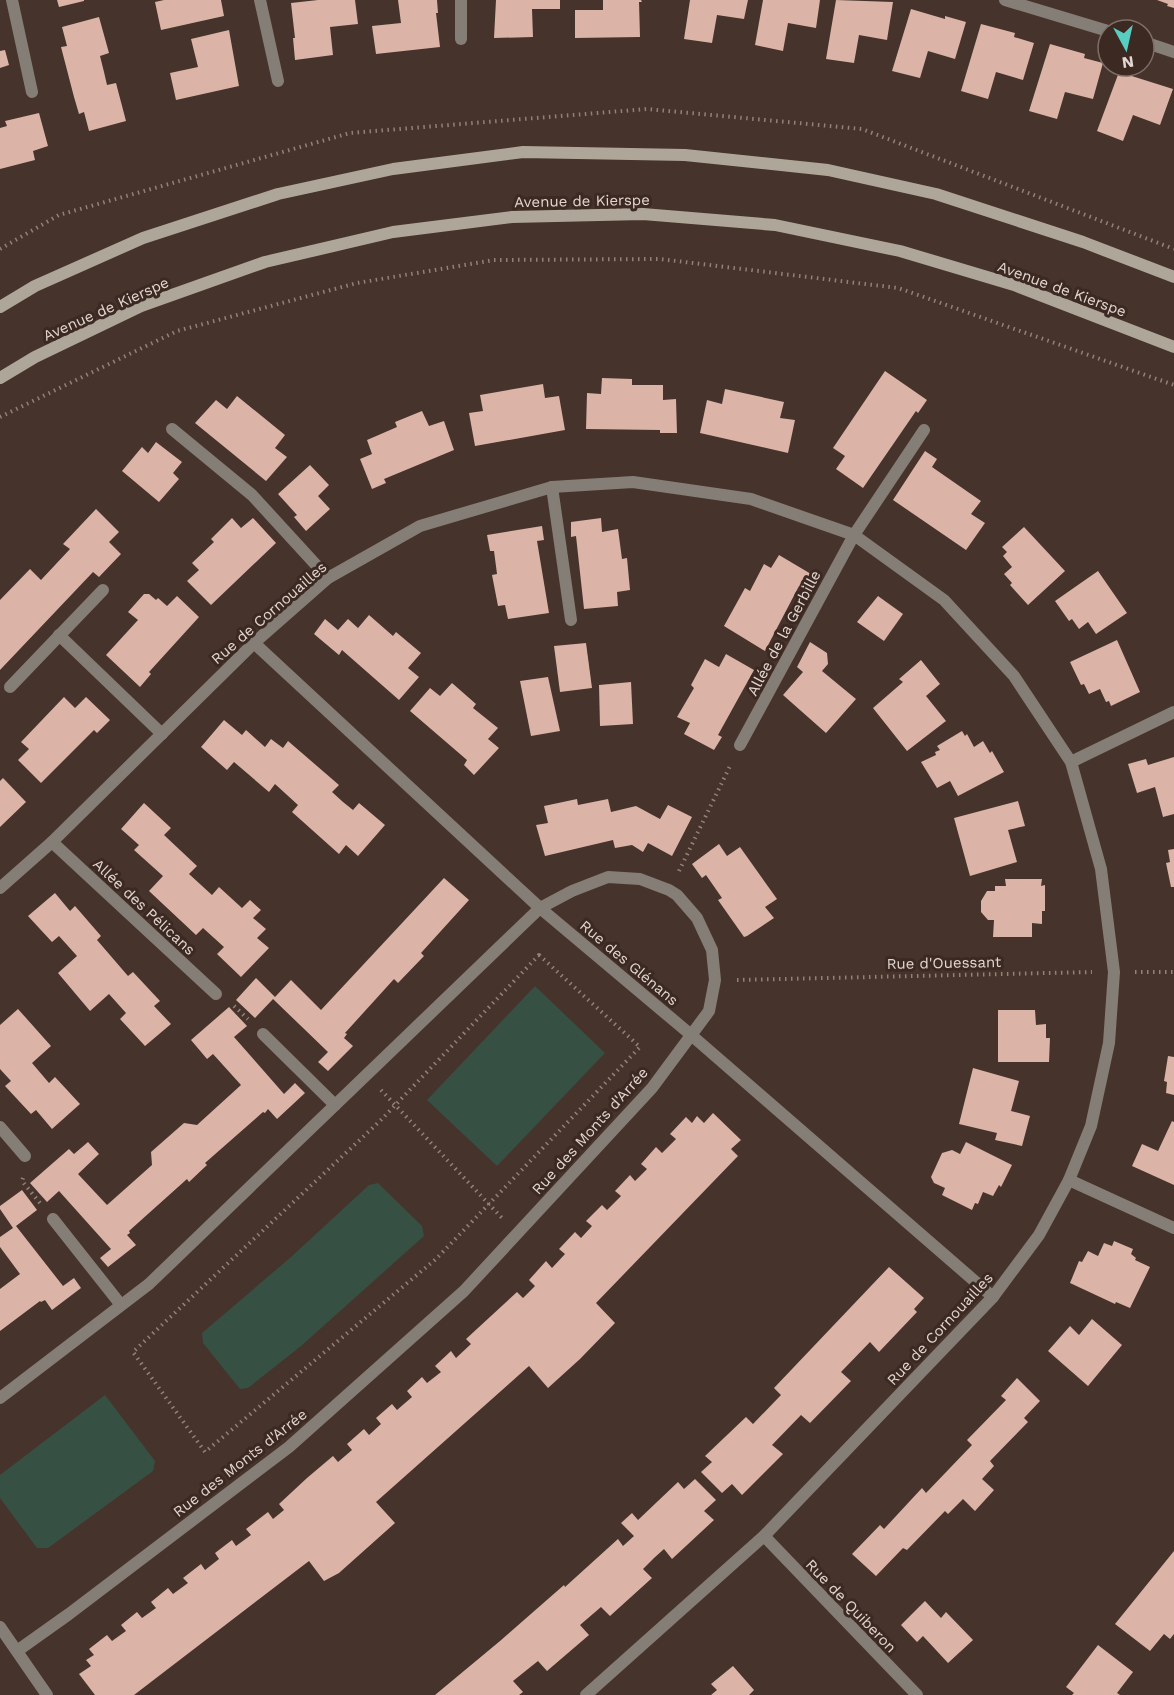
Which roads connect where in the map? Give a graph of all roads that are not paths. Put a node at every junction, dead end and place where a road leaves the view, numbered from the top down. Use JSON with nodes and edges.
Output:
{"nodes":[{"id":1,"x":12,"y":0,"type":"edge"},
{"id":2,"x":260,"y":0,"type":"edge"},
{"id":3,"x":461,"y":0,"type":"edge"},
{"id":4,"x":1005,"y":0,"type":"edge"},
{"id":5,"x":1096,"y":28,"type":"edge"},
{"id":6,"x":461,"y":39,"type":"dead end"},
{"id":7,"x":1156,"y":46,"type":"edge"},
{"id":8,"x":1174,"y":52,"type":"edge"},
{"id":9,"x":278,"y":81,"type":"dead end"},
{"id":10,"x":32,"y":92,"type":"dead end"},
{"id":11,"x":1174,"y":277,"type":"edge"},
{"id":12,"x":0,"y":307,"type":"edge"},
{"id":13,"x":1174,"y":347,"type":"edge"},
{"id":14,"x":0,"y":378,"type":"edge"},
{"id":15,"x":172,"y":429,"type":"dead end"},
{"id":16,"x":924,"y":430,"type":"dead end"},
{"id":17,"x":552,"y":487,"type":"junction"},
{"id":18,"x":854,"y":535,"type":"junction"},
{"id":19,"x":328,"y":578,"type":"junction"},
{"id":20,"x":102,"y":590,"type":"dead end"},
{"id":21,"x":571,"y":620,"type":"dead end"},
{"id":22,"x":59,"y":635,"type":"junction"},
{"id":23,"x":254,"y":643,"type":"junction"},
{"id":24,"x":10,"y":687,"type":"dead end"},
{"id":25,"x":1174,"y":712,"type":"edge"},
{"id":26,"x":162,"y":734,"type":"junction"},
{"id":27,"x":740,"y":745,"type":"road end"},
{"id":28,"x":1071,"y":762,"type":"junction"},
{"id":29,"x":52,"y":842,"type":"junction"},
{"id":30,"x":0,"y":888,"type":"edge"},
{"id":31,"x":540,"y":908,"type":"junction"},
{"id":32,"x":216,"y":994,"type":"road end"},
{"id":33,"x":263,"y":1034,"type":"road end"},
{"id":34,"x":690,"y":1034,"type":"junction"},
{"id":35,"x":335,"y":1105,"type":"junction"},
{"id":36,"x":0,"y":1127,"type":"edge"},
{"id":37,"x":25,"y":1156,"type":"road end"},
{"id":38,"x":1069,"y":1180,"type":"junction"},
{"id":39,"x":53,"y":1219,"type":"road end"},
{"id":40,"x":1174,"y":1228,"type":"edge"},
{"id":41,"x":993,"y":1297,"type":"junction"},
{"id":42,"x":121,"y":1305,"type":"junction"},
{"id":43,"x":0,"y":1398,"type":"edge"},
{"id":44,"x":764,"y":1536,"type":"junction"},
{"id":45,"x":0,"y":1627,"type":"edge"},
{"id":46,"x":17,"y":1651,"type":"junction"},
{"id":47,"x":47,"y":1695,"type":"edge"},
{"id":48,"x":586,"y":1695,"type":"edge"},
{"id":49,"x":917,"y":1695,"type":"edge"}],
"edges":[{"from":1,"to":10,"type":"street"},
{"from":2,"to":9,"type":"street"},
{"from":3,"to":6,"type":"street"},
{"from":4,"to":5,"type":"street"},
{"from":7,"to":8,"type":"street"},
{"from":11,"to":12,"type":"main road"},
{"from":13,"to":14,"type":"main road","name":"Avenue de Kierspe"},
{"from":15,"to":19,"type":"street"},
{"from":16,"to":18,"type":"street","name":"Allée de la Gerbille"},
{"from":17,"to":18,"type":"street","name":"Rue de Cornouailles"},
{"from":17,"to":19,"type":"street","name":"Rue de Cornouailles"},
{"from":17,"to":21,"type":"street"},
{"from":18,"to":27,"type":"street","name":"Allée de la Gerbille"},
{"from":18,"to":28,"type":"street","name":"Rue de Cornouailles"},
{"from":19,"to":23,"type":"street","name":"Rue de Cornouailles"},
{"from":20,"to":22,"type":"street"},
{"from":22,"to":24,"type":"street"},
{"from":22,"to":26,"type":"street"},
{"from":23,"to":26,"type":"street","name":"Rue de Cornouailles"},
{"from":23,"to":31,"type":"street","name":"Rue des Glénans"},
{"from":25,"to":28,"type":"street"},
{"from":26,"to":29,"type":"street","name":"Rue de Cornouailles"},
{"from":28,"to":38,"type":"street","name":"Rue de Cornouailles"},
{"from":29,"to":30,"type":"street","name":"Rue de Cornouailles"},
{"from":29,"to":32,"type":"street","name":"Allée des Pélicans"},
{"from":31,"to":34,"type":"street","name":"Rue des Glénans"},
{"from":31,"to":34,"type":"street","name":"Rue des Monts d'Arrée"},
{"from":31,"to":35,"type":"street","name":"Rue des Monts d'Arrée"},
{"from":33,"to":35,"type":"street"},
{"from":34,"to":41,"type":"street","name":"Rue des Glénans"},
{"from":34,"to":46,"type":"street","name":"Rue des Monts d'Arrée"},
{"from":35,"to":42,"type":"street","name":"Rue des Monts d'Arrée"},
{"from":36,"to":37,"type":"street"},
{"from":38,"to":40,"type":"street"},
{"from":38,"to":41,"type":"street","name":"Rue de Cornouailles"},
{"from":39,"to":42,"type":"street"},
{"from":41,"to":44,"type":"street","name":"Rue de Cornouailles"},
{"from":42,"to":43,"type":"street","name":"Rue des Monts d'Arrée"},
{"from":44,"to":48,"type":"street","name":"Rue de Cornouailles"},
{"from":44,"to":49,"type":"street","name":"Rue de Quiberon"},
{"from":45,"to":46,"type":"street"},
{"from":46,"to":47,"type":"street"}]}
